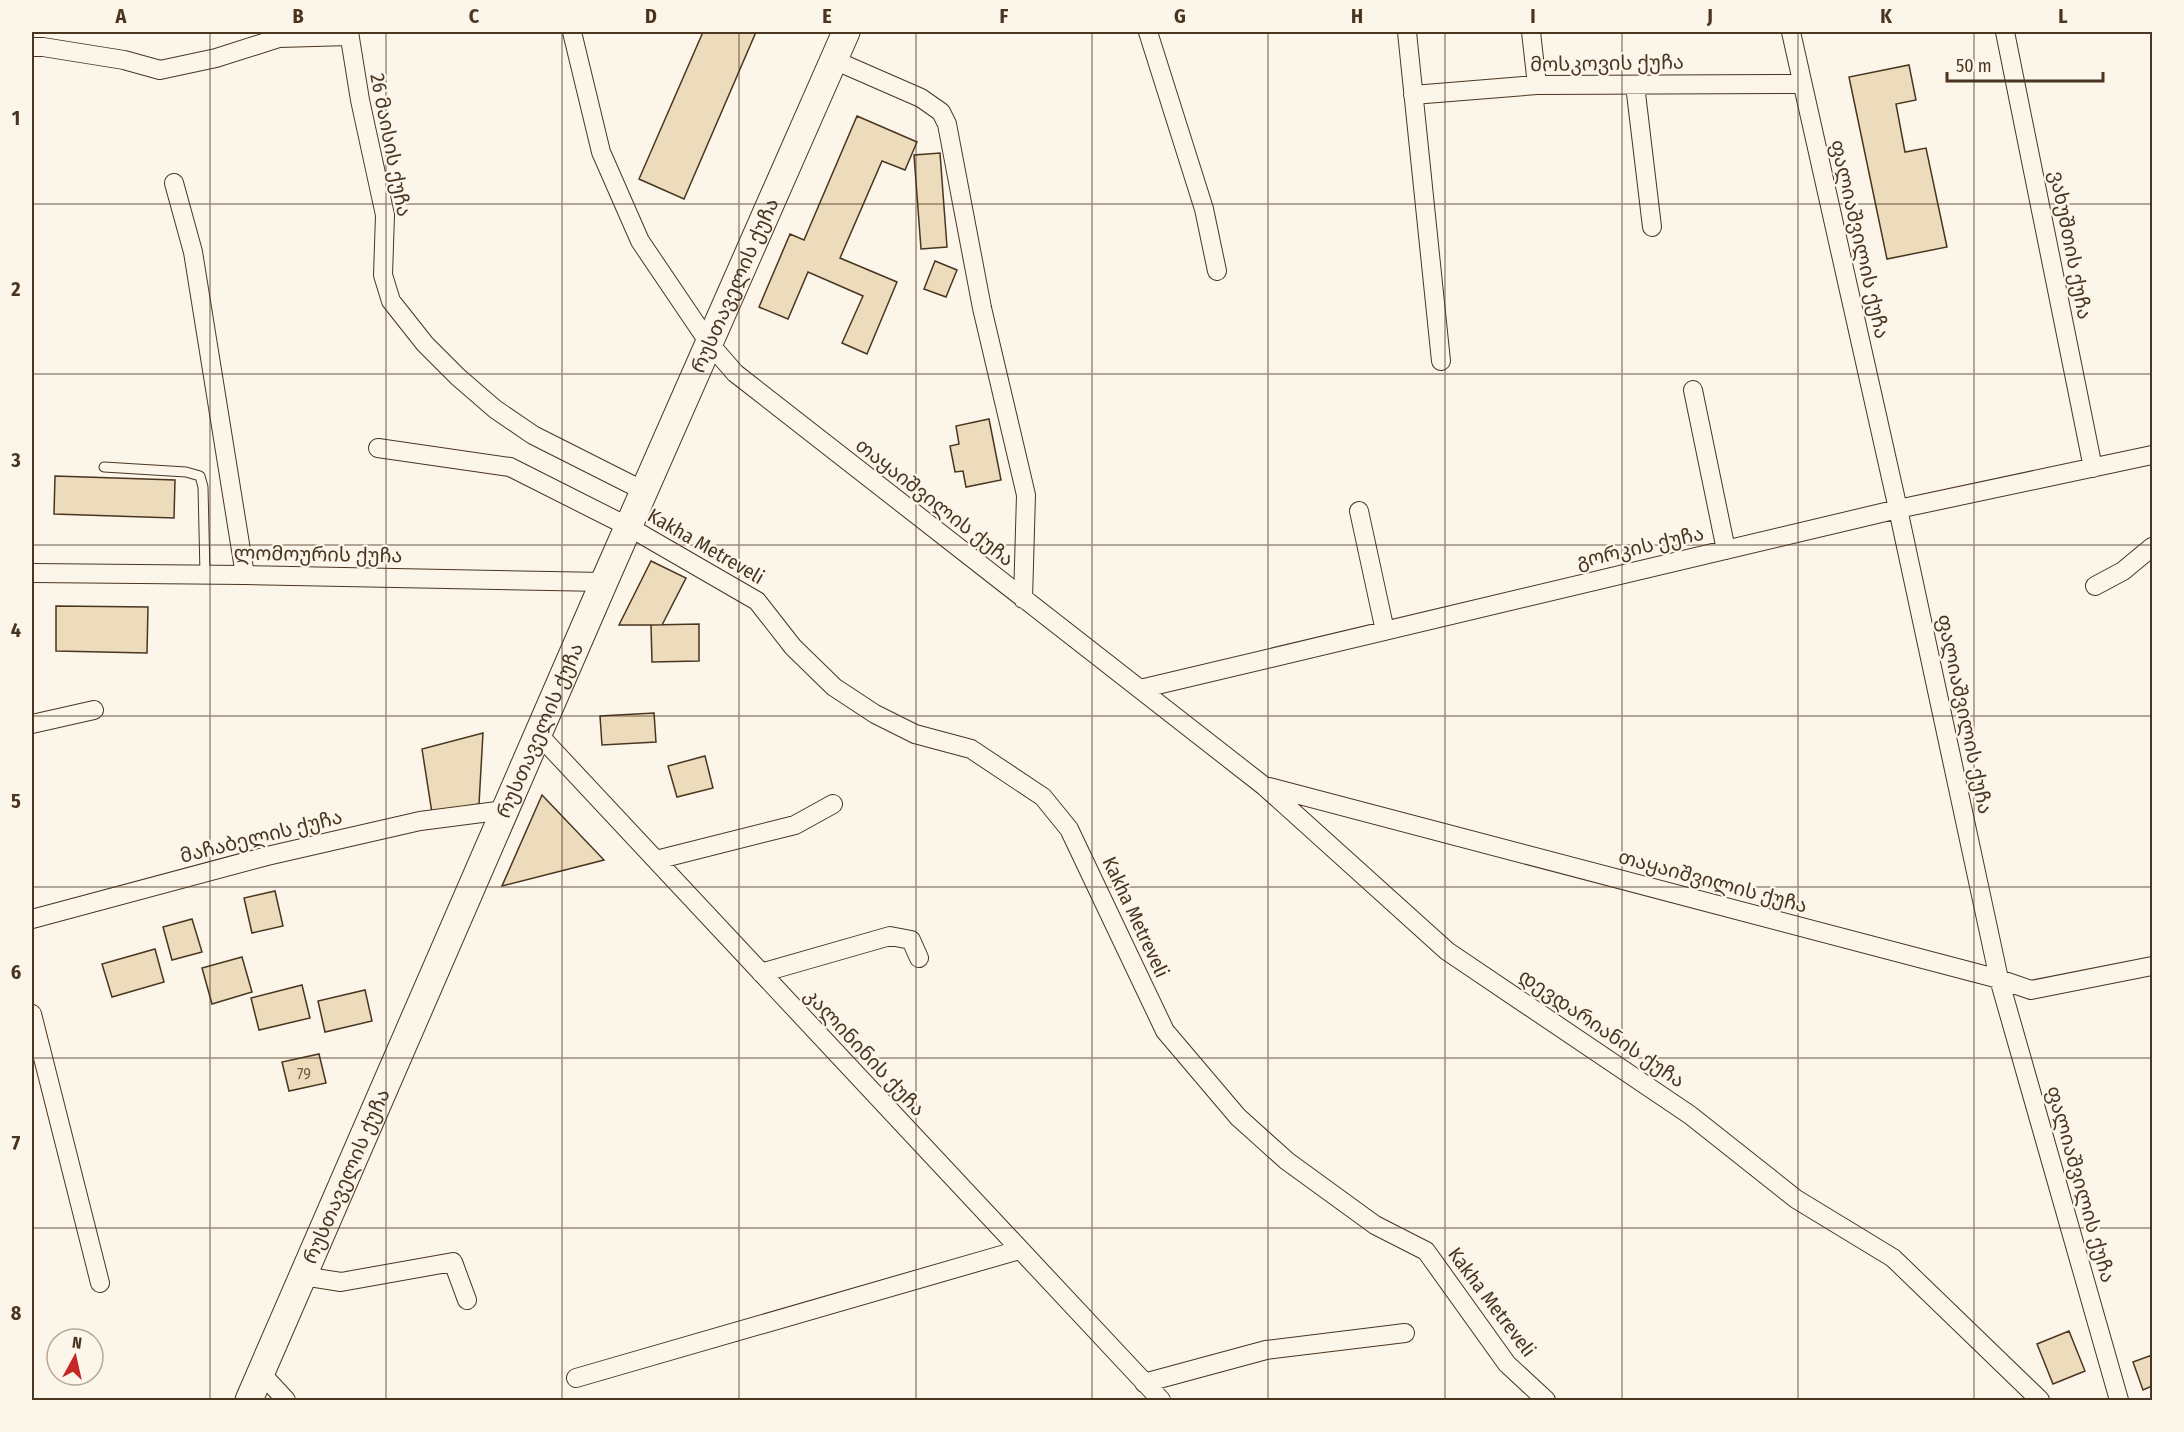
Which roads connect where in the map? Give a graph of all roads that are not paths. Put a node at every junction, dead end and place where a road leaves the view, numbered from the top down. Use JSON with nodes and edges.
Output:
{"nodes":[{"id":1,"x":572,"y":32,"type":"edge"},
{"id":2,"x":846,"y":32,"type":"edge"},
{"id":3,"x":1148,"y":32,"type":"edge"},
{"id":4,"x":1407,"y":32,"type":"edge"},
{"id":5,"x":1531,"y":32,"type":"edge"},
{"id":6,"x":1791,"y":32,"type":"edge"},
{"id":7,"x":2005,"y":32,"type":"edge"},
{"id":8,"x":349,"y":34,"type":"edge"},
{"id":9,"x":32,"y":47,"type":"edge"},
{"id":10,"x":834,"y":60,"type":"junction"},
{"id":11,"x":1801,"y":84,"type":"junction"},
{"id":12,"x":1537,"y":85,"type":"junction"},
{"id":13,"x":1635,"y":85,"type":"junction"},
{"id":14,"x":1413,"y":95,"type":"junction"},
{"id":15,"x":174,"y":183,"type":"dead end"},
{"id":16,"x":1652,"y":226,"type":"dead end"},
{"id":17,"x":1217,"y":271,"type":"dead end"},
{"id":18,"x":709,"y":343,"type":"junction"},
{"id":19,"x":1441,"y":361,"type":"dead end"},
{"id":20,"x":1693,"y":390,"type":"dead end"},
{"id":21,"x":378,"y":448,"type":"dead end"},
{"id":22,"x":2152,"y":454,"type":"edge"},
{"id":23,"x":105,"y":467,"type":"dead end"},
{"id":24,"x":2093,"y":468,"type":"junction"},
{"id":25,"x":644,"y":491,"type":"junction"},
{"id":26,"x":1898,"y":509,"type":"junction"},
{"id":27,"x":1359,"y":511,"type":"dead end"},
{"id":28,"x":628,"y":527,"type":"junction"},
{"id":29,"x":2152,"y":546,"type":"edge"},
{"id":30,"x":1726,"y":550,"type":"junction"},
{"id":31,"x":32,"y":573,"type":"edge"},
{"id":32,"x":205,"y":574,"type":"junction"},
{"id":33,"x":245,"y":574,"type":"junction"},
{"id":34,"x":604,"y":582,"type":"junction"},
{"id":35,"x":2095,"y":586,"type":"dead end"},
{"id":36,"x":1023,"y":599,"type":"junction"},
{"id":37,"x":1385,"y":631,"type":"junction"},
{"id":38,"x":1140,"y":689,"type":"junction"},
{"id":39,"x":94,"y":710,"type":"dead end"},
{"id":40,"x":32,"y":724,"type":"edge"},
{"id":41,"x":538,"y":734,"type":"junction"},
{"id":42,"x":1264,"y":786,"type":"junction"},
{"id":43,"x":833,"y":804,"type":"dead end"},
{"id":44,"x":505,"y":810,"type":"junction"},
{"id":45,"x":656,"y":860,"type":"junction"},
{"id":46,"x":32,"y":919,"type":"edge"},
{"id":47,"x":919,"y":958,"type":"dead end"},
{"id":48,"x":2152,"y":966,"type":"edge"},
{"id":49,"x":761,"y":973,"type":"junction"},
{"id":50,"x":1999,"y":979,"type":"junction"},
{"id":51,"x":32,"y":1014,"type":"edge"},
{"id":52,"x":1019,"y":1250,"type":"junction"},
{"id":53,"x":303,"y":1276,"type":"junction"},
{"id":54,"x":100,"y":1283,"type":"dead end"},
{"id":55,"x":467,"y":1300,"type":"dead end"},
{"id":56,"x":1405,"y":1333,"type":"dead end"},
{"id":57,"x":261,"y":1373,"type":"junction"},
{"id":58,"x":576,"y":1378,"type":"dead end"},
{"id":59,"x":1144,"y":1383,"type":"junction"},
{"id":60,"x":249,"y":1401,"type":"edge"},
{"id":61,"x":286,"y":1401,"type":"edge"},
{"id":62,"x":1161,"y":1401,"type":"edge"},
{"id":63,"x":1546,"y":1401,"type":"edge"},
{"id":64,"x":2040,"y":1401,"type":"edge"},
{"id":65,"x":2119,"y":1401,"type":"edge"}],
"edges":[{"from":1,"to":18,"type":"street","name":"თაყაიშვილის ქუჩა"},
{"from":2,"to":10,"type":"main road","name":"რუსთაველის ქუჩა"},
{"from":3,"to":17,"type":"street"},
{"from":4,"to":14,"type":"street"},
{"from":5,"to":12,"type":"street"},
{"from":6,"to":11,"type":"street","name":"ფალიაშვილის ქუჩა"},
{"from":7,"to":24,"type":"street","name":"ვახუშთის ქუჩა"},
{"from":8,"to":9,"type":"street","name":"26 მაისის ქუჩა"},
{"from":8,"to":25,"type":"street","name":"26 მაისის ქუჩა"},
{"from":10,"to":18,"type":"main road","name":"რუსთაველის ქუჩა"},
{"from":10,"to":36,"type":"street"},
{"from":11,"to":13,"type":"street","name":"მოსკოვის ქუჩა"},
{"from":11,"to":26,"type":"street","name":"ფალიაშვილის ქუჩა"},
{"from":12,"to":13,"type":"street","name":"მოსკოვის ქუჩა"},
{"from":12,"to":14,"type":"street","name":"მოსკოვის ქუჩა"},
{"from":13,"to":16,"type":"street"},
{"from":14,"to":19,"type":"street"},
{"from":15,"to":33,"type":"street"},
{"from":18,"to":25,"type":"main road","name":"რუსთაველის ქუჩა"},
{"from":18,"to":36,"type":"street","name":"თაყაიშვილის ქუჩა"},
{"from":20,"to":30,"type":"street"},
{"from":21,"to":28,"type":"street","name":"Kakha Metreveli"},
{"from":22,"to":24,"type":"street","name":"გორკის ქუჩა"},
{"from":23,"to":32,"type":"lane"},
{"from":24,"to":26,"type":"street","name":"გორკის ქუჩა"},
{"from":25,"to":28,"type":"main road","name":"რუსთაველის ქუჩა"},
{"from":26,"to":30,"type":"street","name":"გორკის ქუჩა"},
{"from":26,"to":50,"type":"street","name":"ფალიაშვილის ქუჩა"},
{"from":27,"to":37,"type":"street"},
{"from":28,"to":34,"type":"main road","name":"რუსთაველის ქუჩა"},
{"from":28,"to":63,"type":"street","name":"Kakha Metreveli"},
{"from":29,"to":35,"type":"street"},
{"from":30,"to":37,"type":"street","name":"გორკის ქუჩა"},
{"from":31,"to":32,"type":"street","name":"ლომოურის ქუჩა"},
{"from":32,"to":33,"type":"street","name":"ლომოურის ქუჩა"},
{"from":33,"to":34,"type":"street","name":"ლომოურის ქუჩა"},
{"from":34,"to":41,"type":"main road","name":"რუსთაველის ქუჩა"},
{"from":36,"to":38,"type":"street","name":"თაყაიშვილის ქუჩა"},
{"from":37,"to":38,"type":"street","name":"გორკის ქუჩა"},
{"from":38,"to":42,"type":"street","name":"დევდარიანის ქუჩა"},
{"from":39,"to":40,"type":"street"},
{"from":41,"to":44,"type":"main road","name":"რუსთაველის ქუჩა"},
{"from":41,"to":45,"type":"street","name":"კალინინის ქუჩა"},
{"from":42,"to":50,"type":"street","name":"თაყაიშვილის ქუჩა"},
{"from":42,"to":64,"type":"street","name":"დევდარიანის ქუჩა"},
{"from":43,"to":45,"type":"street"},
{"from":44,"to":46,"type":"street","name":"მაჩაბელის ქუჩა"},
{"from":44,"to":53,"type":"main road","name":"რუსთაველის ქუჩა"},
{"from":45,"to":49,"type":"street","name":"კალინინის ქუჩა"},
{"from":47,"to":49,"type":"street"},
{"from":48,"to":50,"type":"street","name":"თაყაიშვილის ქუჩა"},
{"from":49,"to":52,"type":"street","name":"კალინინის ქუჩა"},
{"from":50,"to":65,"type":"street","name":"ფალიაშვილის ქუჩა"},
{"from":51,"to":54,"type":"street"},
{"from":52,"to":58,"type":"street"},
{"from":52,"to":59,"type":"street","name":"კალინინის ქუჩა"},
{"from":53,"to":55,"type":"street"},
{"from":53,"to":57,"type":"main road","name":"რუსთაველის ქუჩა"},
{"from":56,"to":59,"type":"street"},
{"from":57,"to":60,"type":"main road","name":"რუსთაველის ქუჩა"},
{"from":57,"to":61,"type":"street"},
{"from":59,"to":62,"type":"street","name":"კალინინის ქუჩა"}]}
